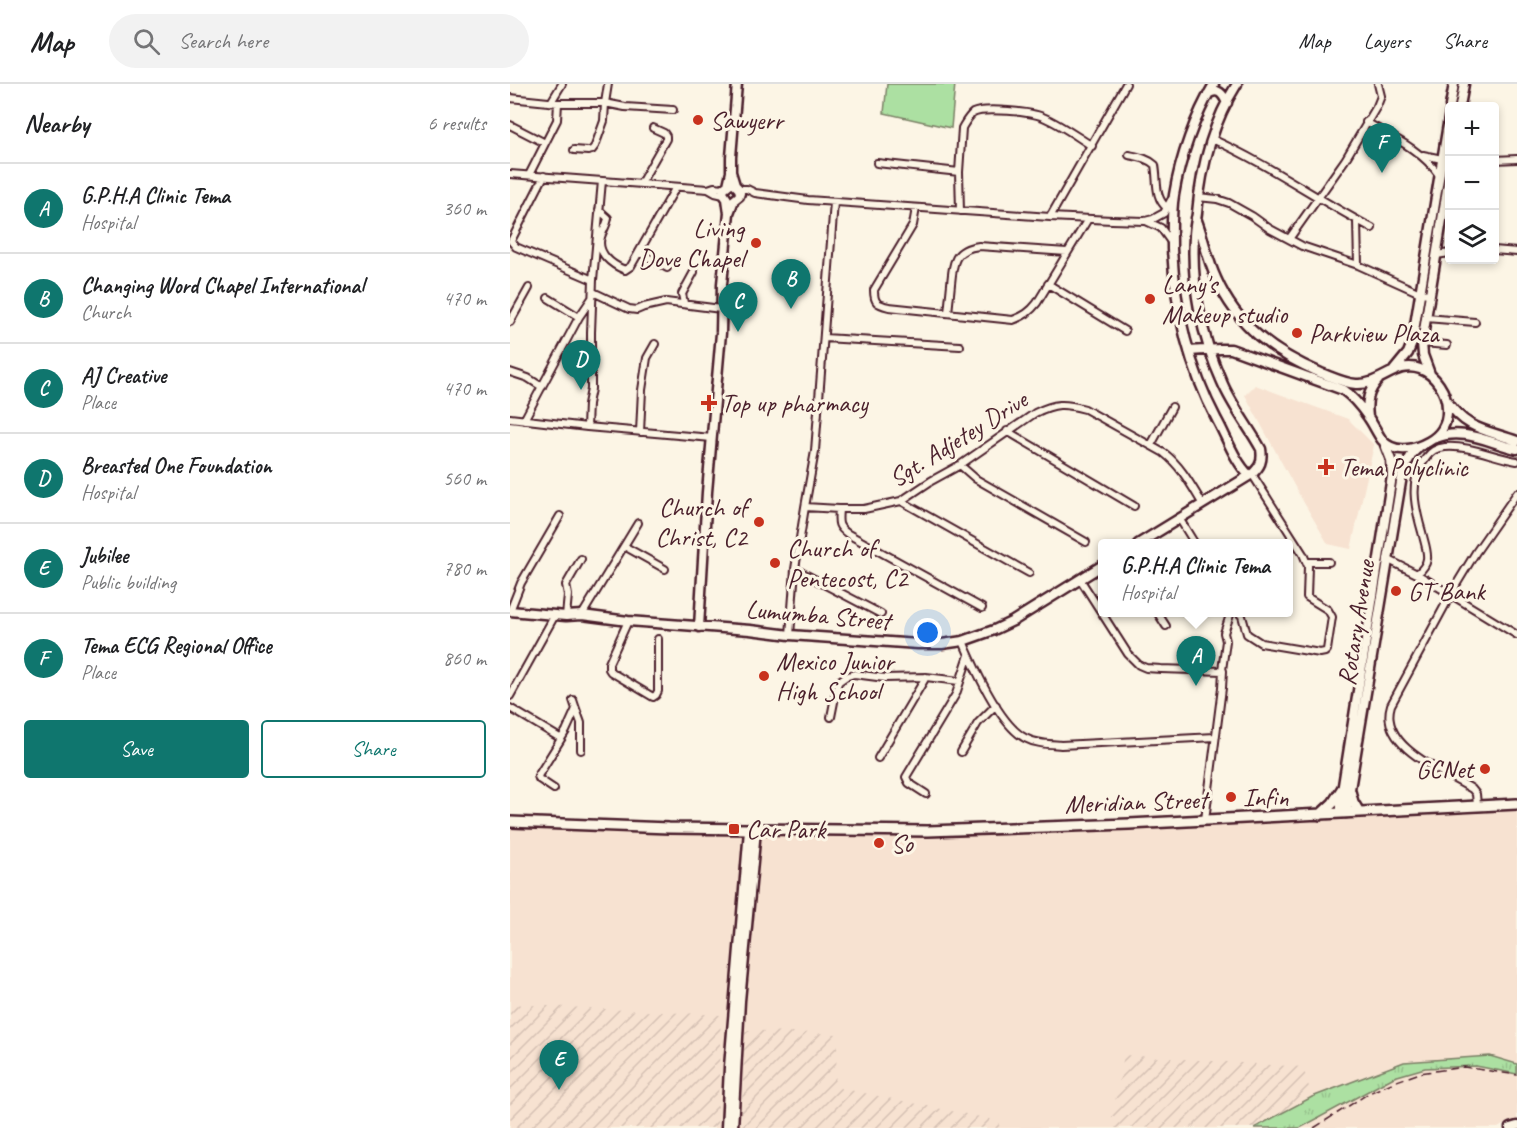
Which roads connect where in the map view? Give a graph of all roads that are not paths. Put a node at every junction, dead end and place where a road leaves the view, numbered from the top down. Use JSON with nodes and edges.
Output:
{"nodes":[{"id":1,"x":562,"y":84,"type":"edge"},
{"id":2,"x":608,"y":84,"type":"edge"},
{"id":3,"x":737,"y":84,"type":"edge"},
{"id":4,"x":1126,"y":84,"type":"edge"},
{"id":5,"x":1216,"y":84,"type":"edge"},
{"id":6,"x":1378,"y":84,"type":"edge"},
{"id":7,"x":1454,"y":84,"type":"edge"},
{"id":8,"x":1464,"y":84,"type":"edge"},
{"id":9,"x":1236,"y":87,"type":"edge"},
{"id":10,"x":1208,"y":95,"type":"junction"},
{"id":11,"x":510,"y":98,"type":"edge"},
{"id":12,"x":554,"y":102,"type":"junction"},
{"id":13,"x":1451,"y":102,"type":"edge"},
{"id":14,"x":1461,"y":102,"type":"edge"},
{"id":15,"x":605,"y":103,"type":"junction"},
{"id":16,"x":1227,"y":103,"type":"junction"},
{"id":17,"x":673,"y":110,"type":"dead end"},
{"id":18,"x":1366,"y":122,"type":"junction"},
{"id":19,"x":510,"y":125,"type":"edge"},
{"id":20,"x":653,"y":128,"type":"dead end"},
{"id":21,"x":1212,"y":139,"type":"junction"},
{"id":22,"x":1445,"y":139,"type":"edge"},
{"id":23,"x":545,"y":143,"type":"junction"},
{"id":24,"x":1092,"y":146,"type":"junction"},
{"id":25,"x":574,"y":150,"type":"dead end"},
{"id":26,"x":1128,"y":155,"type":"dead end"},
{"id":27,"x":1423,"y":155,"type":"junction"},
{"id":28,"x":1442,"y":159,"type":"junction"},
{"id":29,"x":1517,"y":159,"type":"edge"},
{"id":30,"x":1499,"y":160,"type":"edge"},
{"id":31,"x":877,"y":163,"type":"dead end"},
{"id":32,"x":959,"y":172,"type":"junction"},
{"id":33,"x":510,"y":174,"type":"edge"},
{"id":34,"x":529,"y":175,"type":"junction"},
{"id":35,"x":1439,"y":175,"type":"junction"},
{"id":36,"x":544,"y":176,"type":"junction"},
{"id":37,"x":602,"y":181,"type":"junction"},
{"id":38,"x":641,"y":183,"type":"junction"},
{"id":39,"x":676,"y":187,"type":"junction"},
{"id":40,"x":731,"y":192,"type":"junction"},
{"id":41,"x":1174,"y":195,"type":"junction"},
{"id":42,"x":1198,"y":197,"type":"junction"},
{"id":43,"x":1445,"y":197,"type":"edge"},
{"id":44,"x":1318,"y":198,"type":"junction"},
{"id":45,"x":834,"y":202,"type":"junction"},
{"id":46,"x":916,"y":208,"type":"junction"},
{"id":47,"x":1167,"y":208,"type":"junction"},
{"id":48,"x":599,"y":210,"type":"junction"},
{"id":49,"x":960,"y":211,"type":"junction"},
{"id":50,"x":1050,"y":217,"type":"junction"},
{"id":51,"x":1196,"y":218,"type":"junction"},
{"id":52,"x":1088,"y":219,"type":"junction"},
{"id":53,"x":1145,"y":221,"type":"junction"},
{"id":54,"x":1358,"y":221,"type":"junction"},
{"id":55,"x":1372,"y":228,"type":"dead end"},
{"id":56,"x":1289,"y":239,"type":"junction"},
{"id":57,"x":1172,"y":244,"type":"junction"},
{"id":58,"x":513,"y":248,"type":"edge"},
{"id":59,"x":1499,"y":250,"type":"edge"},
{"id":60,"x":639,"y":252,"type":"junction"},
{"id":61,"x":1067,"y":252,"type":"junction"},
{"id":62,"x":1517,"y":252,"type":"edge"},
{"id":63,"x":1445,"y":254,"type":"edge"},
{"id":64,"x":1436,"y":255,"type":"junction"},
{"id":65,"x":1358,"y":265,"type":"junction"},
{"id":66,"x":667,"y":268,"type":"dead end"},
{"id":67,"x":694,"y":272,"type":"dead end"},
{"id":68,"x":593,"y":280,"type":"junction"},
{"id":69,"x":1048,"y":284,"type":"junction"},
{"id":70,"x":529,"y":288,"type":"dead end"},
{"id":71,"x":1420,"y":293,"type":"junction"},
{"id":72,"x":1430,"y":294,"type":"junction"},
{"id":73,"x":593,"y":295,"type":"junction"},
{"id":74,"x":548,"y":298,"type":"dead end"},
{"id":75,"x":684,"y":303,"type":"junction"},
{"id":76,"x":721,"y":309,"type":"junction"},
{"id":77,"x":948,"y":313,"type":"junction"},
{"id":78,"x":579,"y":317,"type":"junction"},
{"id":79,"x":1426,"y":318,"type":"junction"},
{"id":80,"x":510,"y":322,"type":"edge"},
{"id":81,"x":1475,"y":322,"type":"dead end"},
{"id":82,"x":1125,"y":332,"type":"dead end"},
{"id":83,"x":824,"y":338,"type":"junction"},
{"id":84,"x":1422,"y":343,"type":"junction"},
{"id":85,"x":655,"y":344,"type":"dead end"},
{"id":86,"x":1447,"y":345,"type":"dead end"},
{"id":87,"x":960,"y":346,"type":"dead end"},
{"id":88,"x":1231,"y":349,"type":"junction"},
{"id":89,"x":1209,"y":350,"type":"junction"},
{"id":90,"x":1189,"y":351,"type":"junction"},
{"id":91,"x":1217,"y":370,"type":"junction"},
{"id":92,"x":1394,"y":370,"type":"junction"},
{"id":93,"x":510,"y":372,"type":"edge"},
{"id":94,"x":1431,"y":374,"type":"junction"},
{"id":95,"x":1379,"y":379,"type":"junction"},
{"id":96,"x":542,"y":387,"type":"junction"},
{"id":97,"x":1446,"y":401,"type":"junction"},
{"id":98,"x":1172,"y":407,"type":"dead end"},
{"id":99,"x":1368,"y":417,"type":"junction"},
{"id":100,"x":510,"y":418,"type":"edge"},
{"id":101,"x":524,"y":420,"type":"junction"},
{"id":102,"x":587,"y":428,"type":"junction"},
{"id":103,"x":1007,"y":431,"type":"junction"},
{"id":104,"x":640,"y":432,"type":"junction"},
{"id":105,"x":712,"y":438,"type":"junction"},
{"id":106,"x":1435,"y":438,"type":"junction"},
{"id":107,"x":1384,"y":441,"type":"junction"},
{"id":108,"x":1517,"y":441,"type":"edge"},
{"id":109,"x":1151,"y":445,"type":"junction"},
{"id":110,"x":1420,"y":446,"type":"junction"},
{"id":111,"x":1517,"y":449,"type":"edge"},
{"id":112,"x":1517,"y":461,"type":"edge"},
{"id":113,"x":960,"y":465,"type":"junction"},
{"id":114,"x":1250,"y":474,"type":"junction"},
{"id":115,"x":1517,"y":493,"type":"edge"},
{"id":116,"x":901,"y":501,"type":"junction"},
{"id":117,"x":1202,"y":503,"type":"junction"},
{"id":118,"x":1134,"y":506,"type":"dead end"},
{"id":119,"x":805,"y":507,"type":"junction"},
{"id":120,"x":839,"y":509,"type":"junction"},
{"id":121,"x":561,"y":516,"type":"dead end"},
{"id":122,"x":1179,"y":518,"type":"junction"},
{"id":123,"x":638,"y":523,"type":"dead end"},
{"id":124,"x":1145,"y":539,"type":"edge"},
{"id":125,"x":1192,"y":539,"type":"edge"},
{"id":126,"x":1086,"y":543,"type":"dead end"},
{"id":127,"x":624,"y":546,"type":"junction"},
{"id":128,"x":581,"y":559,"type":"dead end"},
{"id":129,"x":1387,"y":559,"type":"junction"},
{"id":130,"x":1306,"y":562,"type":"junction"},
{"id":131,"x":1329,"y":562,"type":"dead end"},
{"id":132,"x":1098,"y":568,"type":"edge"},
{"id":133,"x":665,"y":569,"type":"dead end"},
{"id":134,"x":795,"y":569,"type":"junction"},
{"id":135,"x":1029,"y":573,"type":"dead end"},
{"id":136,"x":1417,"y":574,"type":"junction"},
{"id":137,"x":1080,"y":579,"type":"junction"},
{"id":138,"x":1450,"y":595,"type":"junction"},
{"id":139,"x":1098,"y":607,"type":"edge"},
{"id":140,"x":982,"y":608,"type":"dead end"},
{"id":141,"x":510,"y":611,"type":"edge"},
{"id":142,"x":1374,"y":613,"type":"junction"},
{"id":143,"x":881,"y":614,"type":"dead end"},
{"id":144,"x":555,"y":615,"type":"junction"},
{"id":145,"x":582,"y":615,"type":"junction"},
{"id":146,"x":566,"y":616,"type":"junction"},
{"id":147,"x":1104,"y":617,"type":"edge"},
{"id":148,"x":1160,"y":617,"type":"edge"},
{"id":149,"x":1229,"y":617,"type":"edge"},
{"id":150,"x":1242,"y":617,"type":"edge"},
{"id":151,"x":627,"y":621,"type":"junction"},
{"id":152,"x":1166,"y":626,"type":"dead end"},
{"id":153,"x":699,"y":627,"type":"junction"},
{"id":154,"x":790,"y":635,"type":"junction"},
{"id":155,"x":1517,"y":635,"type":"edge"},
{"id":156,"x":658,"y":639,"type":"dead end"},
{"id":157,"x":963,"y":641,"type":"junction"},
{"id":158,"x":969,"y":655,"type":"junction"},
{"id":159,"x":1222,"y":670,"type":"junction"},
{"id":160,"x":926,"y":677,"type":"junction"},
{"id":161,"x":959,"y":681,"type":"junction"},
{"id":162,"x":510,"y":696,"type":"edge"},
{"id":163,"x":573,"y":700,"type":"dead end"},
{"id":164,"x":996,"y":705,"type":"junction"},
{"id":165,"x":510,"y":708,"type":"edge"},
{"id":166,"x":576,"y":709,"type":"junction"},
{"id":167,"x":831,"y":717,"type":"dead end"},
{"id":168,"x":566,"y":731,"type":"junction"},
{"id":169,"x":580,"y":734,"type":"junction"},
{"id":170,"x":1215,"y":736,"type":"junction"},
{"id":171,"x":560,"y":738,"type":"junction"},
{"id":172,"x":581,"y":750,"type":"dead end"},
{"id":173,"x":961,"y":752,"type":"dead end"},
{"id":174,"x":878,"y":758,"type":"dead end"},
{"id":175,"x":554,"y":789,"type":"dead end"},
{"id":176,"x":1346,"y":790,"type":"junction"},
{"id":177,"x":926,"y":794,"type":"dead end"},
{"id":178,"x":1517,"y":804,"type":"edge"},
{"id":179,"x":1477,"y":805,"type":"junction"},
{"id":180,"x":1359,"y":812,"type":"junction"},
{"id":181,"x":1343,"y":813,"type":"junction"},
{"id":182,"x":1320,"y":815,"type":"junction"},
{"id":183,"x":1205,"y":820,"type":"junction"},
{"id":184,"x":510,"y":822,"type":"edge"},
{"id":185,"x":753,"y":830,"type":"junction"},
{"id":186,"x":1517,"y":1126,"type":"edge"},
{"id":187,"x":726,"y":1128,"type":"edge"},
{"id":188,"x":733,"y":1128,"type":"edge"},
{"id":189,"x":1510,"y":1128,"type":"edge"}],
"edges":[{"from":1,"to":12,"type":"street"},
{"from":2,"to":15,"type":"street"},
{"from":3,"to":40,"type":"main road"},
{"from":4,"to":24,"type":"street"},
{"from":5,"to":9,"type":"main road"},
{"from":5,"to":10,"type":"main road"},
{"from":6,"to":18,"type":"street"},
{"from":7,"to":13,"type":"main road"},
{"from":8,"to":14,"type":"main road"},
{"from":9,"to":16,"type":"main road"},
{"from":10,"to":16,"type":"main road"},
{"from":10,"to":41,"type":"main road"},
{"from":11,"to":12,"type":"street"},
{"from":12,"to":15,"type":"street"},
{"from":12,"to":23,"type":"street"},
{"from":15,"to":17,"type":"street"},
{"from":15,"to":25,"type":"street"},
{"from":16,"to":21,"type":"main road"},
{"from":18,"to":27,"type":"street"},
{"from":18,"to":44,"type":"street"},
{"from":19,"to":23,"type":"street"},
{"from":20,"to":38,"type":"street"},
{"from":21,"to":42,"type":"main road"},
{"from":21,"to":44,"type":"street"},
{"from":22,"to":28,"type":"main road"},
{"from":23,"to":34,"type":"street"},
{"from":24,"to":32,"type":"street"},
{"from":24,"to":50,"type":"street"},
{"from":26,"to":47,"type":"street"},
{"from":27,"to":28,"type":"street"},
{"from":27,"to":35,"type":"street"},
{"from":28,"to":35,"type":"main road"},
{"from":29,"to":30,"type":"street"},
{"from":31,"to":32,"type":"street"},
{"from":32,"to":49,"type":"street"},
{"from":33,"to":34,"type":"street"},
{"from":34,"to":36,"type":"street"},
{"from":35,"to":71,"type":"main road"},
{"from":36,"to":37,"type":"street"},
{"from":36,"to":58,"type":"street"},
{"from":37,"to":38,"type":"street"},
{"from":37,"to":48,"type":"street"},
{"from":38,"to":39,"type":"street"},
{"from":39,"to":40,"type":"street"},
{"from":39,"to":60,"type":"street"},
{"from":40,"to":45,"type":"street"},
{"from":40,"to":76,"type":"main road"},
{"from":41,"to":47,"type":"street"},
{"from":41,"to":57,"type":"main road"},
{"from":42,"to":51,"type":"main road"},
{"from":42,"to":56,"type":"street"},
{"from":43,"to":64,"type":"main road"},
{"from":44,"to":54,"type":"street"},
{"from":44,"to":56,"type":"street"},
{"from":45,"to":46,"type":"street"},
{"from":45,"to":83,"type":"street"},
{"from":46,"to":49,"type":"street"},
{"from":46,"to":77,"type":"street"},
{"from":47,"to":53,"type":"street"},
{"from":48,"to":60,"type":"street"},
{"from":48,"to":68,"type":"street"},
{"from":49,"to":50,"type":"street"},
{"from":50,"to":52,"type":"street"},
{"from":51,"to":89,"type":"main road"},
{"from":51,"to":95,"type":"main road"},
{"from":52,"to":53,"type":"street"},
{"from":52,"to":61,"type":"street"},
{"from":53,"to":57,"type":"street"},
{"from":54,"to":55,"type":"street"},
{"from":54,"to":65,"type":"street"},
{"from":56,"to":65,"type":"street"},
{"from":57,"to":90,"type":"main road"},
{"from":58,"to":68,"type":"street"},
{"from":59,"to":62,"type":"street"},
{"from":60,"to":66,"type":"street"},
{"from":61,"to":69,"type":"street"},
{"from":61,"to":77,"type":"street"},
{"from":63,"to":64,"type":"street"},
{"from":64,"to":72,"type":"main road"},
{"from":65,"to":71,"type":"street"},
{"from":67,"to":75,"type":"street"},
{"from":68,"to":73,"type":"street"},
{"from":69,"to":77,"type":"street"},
{"from":69,"to":82,"type":"street"},
{"from":70,"to":80,"type":"street"},
{"from":71,"to":72,"type":"street"},
{"from":71,"to":92,"type":"main road"},
{"from":72,"to":79,"type":"main road"},
{"from":73,"to":75,"type":"street"},
{"from":73,"to":78,"type":"street"},
{"from":73,"to":102,"type":"street"},
{"from":74,"to":78,"type":"street"},
{"from":75,"to":76,"type":"street"},
{"from":76,"to":105,"type":"main road"},
{"from":78,"to":96,"type":"street"},
{"from":79,"to":81,"type":"street"},
{"from":79,"to":84,"type":"main road"},
{"from":83,"to":87,"type":"street"},
{"from":83,"to":119,"type":"street"},
{"from":84,"to":86,"type":"street"},
{"from":84,"to":94,"type":"main road"},
{"from":85,"to":104,"type":"street"},
{"from":88,"to":89,"type":"main road"},
{"from":88,"to":91,"type":"main road"},
{"from":88,"to":99,"type":"main road"},
{"from":89,"to":90,"type":"main road"},
{"from":89,"to":91,"type":"main road"},
{"from":90,"to":114,"type":"main road"},
{"from":91,"to":114,"type":"main road"},
{"from":92,"to":94,"type":"main road"},
{"from":92,"to":95,"type":"main road"},
{"from":93,"to":96,"type":"street"},
{"from":94,"to":97,"type":"main road"},
{"from":95,"to":99,"type":"main road"},
{"from":96,"to":101,"type":"street"},
{"from":97,"to":106,"type":"main road"},
{"from":97,"to":108,"type":"main road"},
{"from":98,"to":109,"type":"street"},
{"from":99,"to":107,"type":"main road"},
{"from":100,"to":101,"type":"street"},
{"from":101,"to":102,"type":"street"},
{"from":102,"to":104,"type":"street"},
{"from":103,"to":109,"type":"street","name":"Sgt. Adjetey Drive"},
{"from":103,"to":113,"type":"street","name":"Sgt. Adjetey Drive"},
{"from":103,"to":118,"type":"street"},
{"from":104,"to":105,"type":"street"},
{"from":105,"to":153,"type":"main road"},
{"from":106,"to":110,"type":"main road"},
{"from":106,"to":111,"type":"main road"},
{"from":107,"to":110,"type":"main road"},
{"from":107,"to":142,"type":"main road","name":"Rotary Avenue"},
{"from":109,"to":117,"type":"street","name":"Sgt. Adjetey Drive"},
{"from":110,"to":129,"type":"main road","name":"Rotary Avenue"},
{"from":112,"to":136,"type":"street"},
{"from":113,"to":116,"type":"street","name":"Sgt. Adjetey Drive"},
{"from":113,"to":126,"type":"street"},
{"from":114,"to":117,"type":"main road"},
{"from":114,"to":130,"type":"street"},
{"from":115,"to":138,"type":"street"},
{"from":116,"to":120,"type":"street","name":"Sgt. Adjetey Drive"},
{"from":116,"to":135,"type":"street"},
{"from":117,"to":122,"type":"main road"},
{"from":119,"to":120,"type":"street","name":"Sgt. Adjetey Drive"},
{"from":119,"to":134,"type":"street"},
{"from":120,"to":140,"type":"street"},
{"from":121,"to":141,"type":"street"},
{"from":122,"to":124,"type":"main road"},
{"from":122,"to":125,"type":"street"},
{"from":123,"to":127,"type":"street"},
{"from":127,"to":133,"type":"street"},
{"from":127,"to":145,"type":"street"},
{"from":128,"to":146,"type":"street"},
{"from":129,"to":136,"type":"street"},
{"from":129,"to":142,"type":"main road","name":"Rotary Avenue"},
{"from":130,"to":131,"type":"street"},
{"from":130,"to":150,"type":"street"},
{"from":132,"to":137,"type":"main road","name":"Lumumba Street"},
{"from":134,"to":143,"type":"street"},
{"from":134,"to":154,"type":"street"},
{"from":136,"to":138,"type":"street"},
{"from":137,"to":139,"type":"street"},
{"from":137,"to":157,"type":"main road","name":"Lumumba Street"},
{"from":138,"to":155,"type":"street"},
{"from":138,"to":179,"type":"street"},
{"from":141,"to":144,"type":"main road","name":"Lumumba Street"},
{"from":142,"to":176,"type":"main road","name":"Rotary Avenue"},
{"from":144,"to":146,"type":"main road","name":"Lumumba Street"},
{"from":144,"to":162,"type":"street"},
{"from":145,"to":146,"type":"main road","name":"Lumumba Street"},
{"from":145,"to":151,"type":"main road","name":"Lumumba Street"},
{"from":147,"to":159,"type":"street"},
{"from":148,"to":152,"type":"street"},
{"from":149,"to":159,"type":"street"},
{"from":151,"to":153,"type":"main road","name":"Lumumba Street"},
{"from":151,"to":156,"type":"street"},
{"from":153,"to":154,"type":"main road","name":"Lumumba Street"},
{"from":154,"to":157,"type":"main road","name":"Lumumba Street"},
{"from":157,"to":158,"type":"street"},
{"from":158,"to":161,"type":"street"},
{"from":158,"to":164,"type":"street"},
{"from":159,"to":170,"type":"street"},
{"from":160,"to":161,"type":"street"},
{"from":160,"to":167,"type":"street"},
{"from":160,"to":174,"type":"street"},
{"from":161,"to":177,"type":"street"},
{"from":163,"to":166,"type":"street"},
{"from":164,"to":170,"type":"street"},
{"from":164,"to":173,"type":"street"},
{"from":165,"to":171,"type":"street"},
{"from":166,"to":168,"type":"street"},
{"from":166,"to":169,"type":"street"},
{"from":168,"to":169,"type":"street"},
{"from":168,"to":171,"type":"street"},
{"from":169,"to":172,"type":"street"},
{"from":170,"to":183,"type":"street"},
{"from":171,"to":175,"type":"street"},
{"from":176,"to":180,"type":"main road"},
{"from":176,"to":181,"type":"main road","name":"Rotary Avenue"},
{"from":176,"to":182,"type":"main road"},
{"from":178,"to":179,"type":"main road","name":"Meridian Street"},
{"from":179,"to":180,"type":"main road","name":"Meridian Street"},
{"from":180,"to":181,"type":"main road","name":"Meridian Street"},
{"from":181,"to":182,"type":"main road","name":"Meridian Street"},
{"from":182,"to":183,"type":"main road","name":"Meridian Street"},
{"from":183,"to":185,"type":"main road","name":"Meridian Street"},
{"from":184,"to":185,"type":"main road","name":"Meridian Street"},
{"from":185,"to":187,"type":"main road"},
{"from":185,"to":188,"type":"main road"},
{"from":186,"to":189,"type":"main road"}]}
